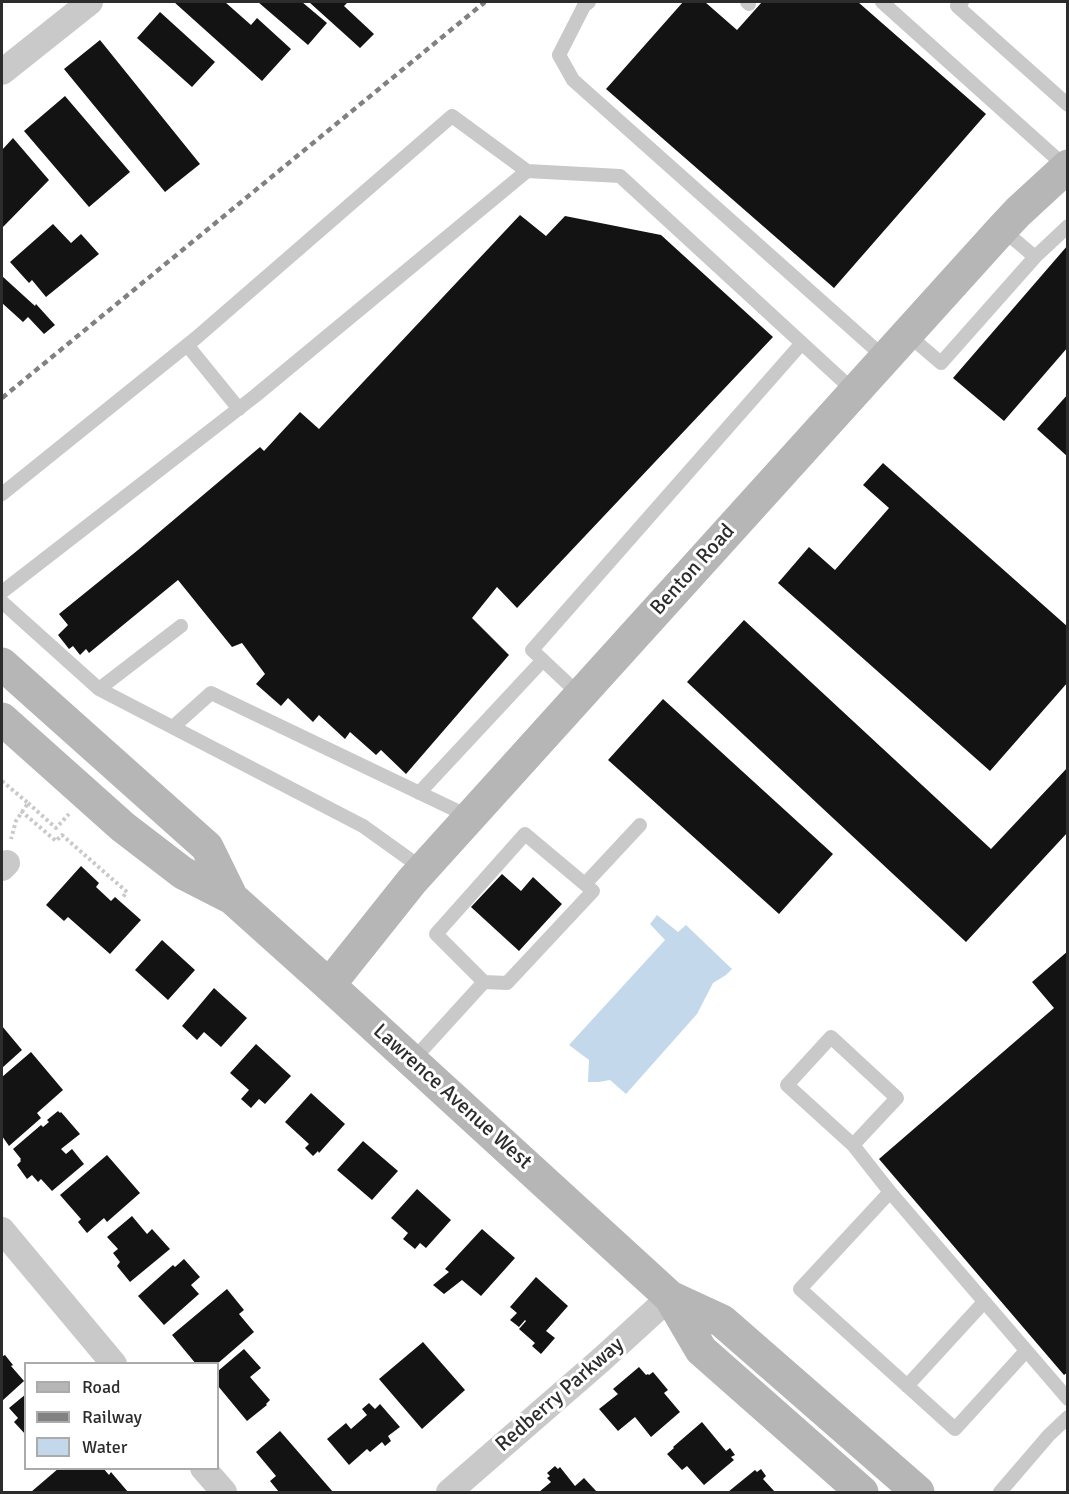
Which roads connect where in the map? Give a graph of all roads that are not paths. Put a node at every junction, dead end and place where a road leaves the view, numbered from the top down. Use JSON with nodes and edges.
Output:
{"nodes":[{"id":1,"x":90,"y":2,"type":"edge"},
{"id":2,"x":589,"y":2,"type":"edge"},
{"id":3,"x":882,"y":2,"type":"edge"},
{"id":4,"x":962,"y":2,"type":"edge"},
{"id":5,"x":2,"y":72,"type":"edge"},
{"id":6,"x":1068,"y":105,"type":"edge"},
{"id":7,"x":1067,"y":166,"type":"edge"},
{"id":8,"x":526,"y":171,"type":"junction"},
{"id":9,"x":1068,"y":226,"type":"edge"},
{"id":10,"x":1002,"y":228,"type":"junction"},
{"id":11,"x":1035,"y":257,"type":"junction"},
{"id":12,"x":907,"y":334,"type":"junction"},
{"id":13,"x":802,"y":343,"type":"junction"},
{"id":14,"x":187,"y":345,"type":"junction"},
{"id":15,"x":885,"y":358,"type":"junction"},
{"id":16,"x":855,"y":392,"type":"junction"},
{"id":17,"x":239,"y":409,"type":"junction"},
{"id":18,"x":2,"y":494,"type":"edge"},
{"id":19,"x":2,"y":592,"type":"edge"},
{"id":20,"x":2,"y":602,"type":"edge"},
{"id":21,"x":181,"y":626,"type":"dead end"},
{"id":22,"x":543,"y":660,"type":"junction"},
{"id":23,"x":2,"y":664,"type":"edge"},
{"id":24,"x":99,"y":689,"type":"junction"},
{"id":25,"x":580,"y":695,"type":"junction"},
{"id":26,"x":2,"y":719,"type":"edge"},
{"id":27,"x":173,"y":727,"type":"junction"},
{"id":28,"x":418,"y":793,"type":"junction"},
{"id":29,"x":470,"y":817,"type":"junction"},
{"id":30,"x":640,"y":825,"type":"dead end"},
{"id":31,"x":423,"y":869,"type":"junction"},
{"id":32,"x":589,"y":888,"type":"junction"},
{"id":33,"x":232,"y":898,"type":"junction"},
{"id":34,"x":484,"y":981,"type":"junction"},
{"id":35,"x":329,"y":985,"type":"junction"},
{"id":36,"x":412,"y":1061,"type":"junction"},
{"id":37,"x":853,"y":1145,"type":"junction"},
{"id":38,"x":890,"y":1192,"type":"junction"},
{"id":39,"x":2,"y":1230,"type":"edge"},
{"id":40,"x":670,"y":1297,"type":"junction"},
{"id":41,"x":984,"y":1302,"type":"junction"},
{"id":42,"x":1026,"y":1351,"type":"junction"},
{"id":43,"x":112,"y":1362,"type":"edge"},
{"id":44,"x":907,"y":1386,"type":"junction"},
{"id":45,"x":1068,"y":1399,"type":"edge"},
{"id":46,"x":1068,"y":1417,"type":"edge"},
{"id":47,"x":205,"y":1470,"type":"edge"},
{"id":48,"x":224,"y":1492,"type":"edge"},
{"id":49,"x":449,"y":1492,"type":"edge"},
{"id":50,"x":862,"y":1492,"type":"edge"},
{"id":51,"x":918,"y":1492,"type":"edge"},
{"id":52,"x":1000,"y":1492,"type":"edge"}],
"edges":[{"from":1,"to":5,"type":"street"},
{"from":2,"to":15,"type":"lane"},
{"from":3,"to":7,"type":"lane"},
{"from":4,"to":6,"type":"lane"},
{"from":7,"to":10,"type":"main road","name":"Benton Road"},
{"from":8,"to":13,"type":"lane"},
{"from":8,"to":14,"type":"lane"},
{"from":8,"to":17,"type":"lane"},
{"from":9,"to":11,"type":"lane"},
{"from":10,"to":11,"type":"lane"},
{"from":10,"to":12,"type":"main road","name":"Benton Road"},
{"from":11,"to":12,"type":"lane"},
{"from":12,"to":15,"type":"main road","name":"Benton Road"},
{"from":13,"to":16,"type":"lane"},
{"from":13,"to":22,"type":"lane"},
{"from":14,"to":17,"type":"lane"},
{"from":14,"to":18,"type":"lane"},
{"from":15,"to":16,"type":"main road","name":"Benton Road"},
{"from":16,"to":25,"type":"main road","name":"Benton Road"},
{"from":17,"to":19,"type":"lane"},
{"from":20,"to":24,"type":"lane"},
{"from":21,"to":24,"type":"lane"},
{"from":22,"to":25,"type":"lane"},
{"from":22,"to":28,"type":"lane"},
{"from":23,"to":33,"type":"main road","name":"Lawrence Avenue West"},
{"from":24,"to":27,"type":"lane"},
{"from":25,"to":29,"type":"main road","name":"Benton Road"},
{"from":26,"to":33,"type":"main road","name":"Lawrence Avenue West"},
{"from":27,"to":28,"type":"lane"},
{"from":27,"to":31,"type":"lane"},
{"from":28,"to":29,"type":"lane"},
{"from":29,"to":31,"type":"main road","name":"Benton Road"},
{"from":30,"to":32,"type":"lane"},
{"from":31,"to":35,"type":"main road","name":"Benton Road"},
{"from":32,"to":34,"type":"lane"},
{"from":32,"to":34,"type":"lane"},
{"from":33,"to":35,"type":"main road","name":"Lawrence Avenue West"},
{"from":34,"to":36,"type":"lane"},
{"from":35,"to":36,"type":"main road","name":"Lawrence Avenue West"},
{"from":36,"to":40,"type":"main road","name":"Lawrence Avenue West"},
{"from":37,"to":37,"type":"lane"},
{"from":37,"to":38,"type":"lane"},
{"from":38,"to":41,"type":"lane"},
{"from":38,"to":44,"type":"lane"},
{"from":39,"to":43,"type":"street"},
{"from":40,"to":49,"type":"street","name":"Redberry Parkway"},
{"from":40,"to":50,"type":"main road","name":"Lawrence Avenue West"},
{"from":40,"to":51,"type":"main road","name":"Lawrence Avenue West"},
{"from":41,"to":42,"type":"lane"},
{"from":41,"to":44,"type":"lane"},
{"from":42,"to":44,"type":"lane"},
{"from":42,"to":45,"type":"lane"},
{"from":46,"to":52,"type":"lane"},
{"from":47,"to":48,"type":"street"}]}
